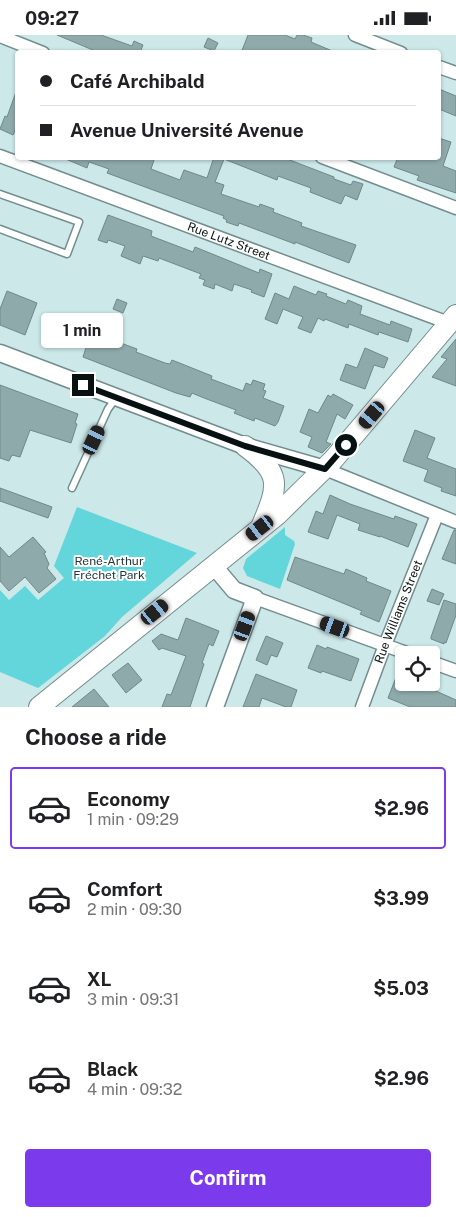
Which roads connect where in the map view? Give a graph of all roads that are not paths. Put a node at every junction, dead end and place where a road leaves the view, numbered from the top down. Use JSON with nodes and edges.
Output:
{"nodes":[{"id":1,"x":355,"y":35,"type":"edge"},
{"id":2,"x":0,"y":36,"type":"edge"},
{"id":3,"x":35,"y":50,"type":"edge"},
{"id":4,"x":393,"y":50,"type":"edge"},
{"id":5,"x":441,"y":68,"type":"edge"},
{"id":6,"x":456,"y":73,"type":"edge"},
{"id":7,"x":0,"y":156,"type":"edge"},
{"id":8,"x":330,"y":160,"type":"edge"},
{"id":9,"x":0,"y":194,"type":"edge"},
{"id":10,"x":456,"y":208,"type":"edge"},
{"id":11,"x":0,"y":229,"type":"edge"},
{"id":12,"x":454,"y":322,"type":"edge"},
{"id":13,"x":0,"y":353,"type":"edge"},
{"id":14,"x":116,"y":397,"type":"junction"},
{"id":15,"x":245,"y":446,"type":"junction"},
{"id":16,"x":325,"y":469,"type":"junction"},
{"id":17,"x":72,"y":488,"type":"dead end"},
{"id":18,"x":437,"y":515,"type":"junction"},
{"id":19,"x":456,"y":522,"type":"edge"},
{"id":20,"x":260,"y":528,"type":"junction"},
{"id":21,"x":213,"y":565,"type":"junction"},
{"id":22,"x":255,"y":598,"type":"junction"},
{"id":23,"x":385,"y":645,"type":"junction"},
{"id":24,"x":395,"y":649,"type":"edge"},
{"id":25,"x":440,"y":665,"type":"edge"},
{"id":26,"x":456,"y":671,"type":"edge"},
{"id":27,"x":39,"y":707,"type":"edge"},
{"id":28,"x":215,"y":707,"type":"edge"},
{"id":29,"x":362,"y":707,"type":"edge"}],
"edges":[{"from":1,"to":4,"type":"street"},
{"from":2,"to":3,"type":"street"},
{"from":5,"to":6,"type":"street"},
{"from":7,"to":12,"type":"street","name":"Rue Lutz Street"},
{"from":8,"to":10,"type":"street"},
{"from":9,"to":11,"type":"lane"},
{"from":12,"to":16,"type":"main road"},
{"from":13,"to":14,"type":"street"},
{"from":14,"to":15,"type":"street"},
{"from":14,"to":17,"type":"lane"},
{"from":15,"to":16,"type":"street"},
{"from":15,"to":20,"type":"main road"},
{"from":16,"to":18,"type":"street"},
{"from":16,"to":20,"type":"main road"},
{"from":18,"to":19,"type":"street"},
{"from":18,"to":23,"type":"street","name":"Rue Williams Street"},
{"from":20,"to":21,"type":"main road"},
{"from":21,"to":22,"type":"street"},
{"from":21,"to":27,"type":"main road"},
{"from":22,"to":23,"type":"street"},
{"from":22,"to":28,"type":"street"},
{"from":23,"to":24,"type":"street"},
{"from":23,"to":29,"type":"street","name":"Rue Williams Street"},
{"from":25,"to":26,"type":"street"}]}
